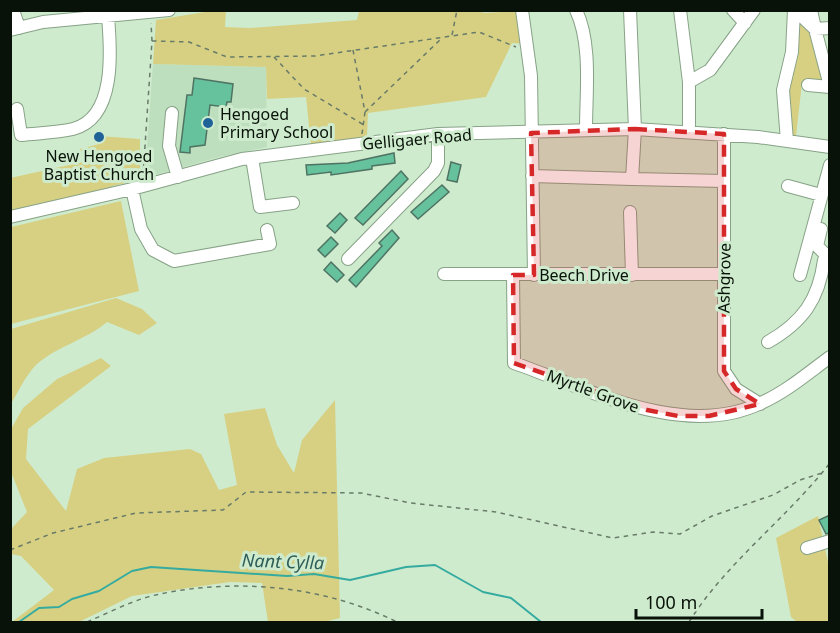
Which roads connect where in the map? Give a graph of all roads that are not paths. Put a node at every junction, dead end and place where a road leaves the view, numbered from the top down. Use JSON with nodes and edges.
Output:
{"nodes":[{"id":1,"x":13,"y":10,"type":"edge"},
{"id":2,"x":169,"y":10,"type":"edge"},
{"id":3,"x":522,"y":10,"type":"edge"},
{"id":4,"x":576,"y":10,"type":"edge"},
{"id":5,"x":630,"y":10,"type":"edge"},
{"id":6,"x":680,"y":10,"type":"edge"},
{"id":7,"x":733,"y":10,"type":"edge"},
{"id":8,"x":753,"y":10,"type":"edge"},
{"id":9,"x":795,"y":10,"type":"edge"},
{"id":10,"x":810,"y":10,"type":"edge"},
{"id":11,"x":108,"y":17,"type":"junction"},
{"id":12,"x":745,"y":23,"type":"junction"},
{"id":13,"x":830,"y":28,"type":"edge"},
{"id":14,"x":15,"y":29,"type":"edge"},
{"id":15,"x":815,"y":29,"type":"junction"},
{"id":16,"x":689,"y":82,"type":"junction"},
{"id":17,"x":808,"y":85,"type":"dead end"},
{"id":18,"x":830,"y":86,"type":"edge"},
{"id":19,"x":17,"y":109,"type":"dead end"},
{"id":20,"x":172,"y":113,"type":"dead end"},
{"id":21,"x":586,"y":129,"type":"junction"},
{"id":22,"x":635,"y":129,"type":"junction"},
{"id":23,"x":689,"y":131,"type":"junction"},
{"id":24,"x":531,"y":133,"type":"junction"},
{"id":25,"x":438,"y":134,"type":"junction"},
{"id":26,"x":724,"y":134,"type":"junction"},
{"id":27,"x":16,"y":137,"type":"edge"},
{"id":28,"x":787,"y":141,"type":"junction"},
{"id":29,"x":830,"y":147,"type":"edge"},
{"id":30,"x":252,"y":158,"type":"junction"},
{"id":31,"x":830,"y":165,"type":"edge"},
{"id":32,"x":178,"y":177,"type":"junction"},
{"id":33,"x":532,"y":177,"type":"junction"},
{"id":34,"x":632,"y":179,"type":"junction"},
{"id":35,"x":724,"y":181,"type":"junction"},
{"id":36,"x":788,"y":186,"type":"dead end"},
{"id":37,"x":132,"y":189,"type":"junction"},
{"id":38,"x":821,"y":195,"type":"junction"},
{"id":39,"x":293,"y":203,"type":"dead end"},
{"id":40,"x":630,"y":212,"type":"dead end"},
{"id":41,"x":10,"y":217,"type":"edge"},
{"id":42,"x":822,"y":224,"type":"dead end"},
{"id":43,"x":267,"y":230,"type":"dead end"},
{"id":44,"x":350,"y":237,"type":"dead end"},
{"id":45,"x":360,"y":246,"type":"junction"},
{"id":46,"x":828,"y":256,"type":"edge"},
{"id":47,"x":348,"y":259,"type":"dead end"},
{"id":48,"x":444,"y":274,"type":"dead end"},
{"id":49,"x":724,"y":274,"type":"junction"},
{"id":50,"x":513,"y":275,"type":"junction"},
{"id":51,"x":534,"y":275,"type":"junction"},
{"id":52,"x":632,"y":275,"type":"junction"},
{"id":53,"x":800,"y":275,"type":"dead end"},
{"id":54,"x":768,"y":342,"type":"dead end"},
{"id":55,"x":830,"y":357,"type":"edge"},
{"id":56,"x":760,"y":404,"type":"junction"},
{"id":57,"x":830,"y":541,"type":"edge"},
{"id":58,"x":807,"y":549,"type":"dead end"}],
"edges":[{"from":1,"to":14,"type":"street"},
{"from":2,"to":11,"type":"street"},
{"from":3,"to":24,"type":"street"},
{"from":4,"to":21,"type":"street"},
{"from":5,"to":22,"type":"street"},
{"from":6,"to":16,"type":"street"},
{"from":7,"to":12,"type":"street"},
{"from":8,"to":12,"type":"street"},
{"from":9,"to":15,"type":"street"},
{"from":9,"to":28,"type":"street"},
{"from":10,"to":15,"type":"street"},
{"from":11,"to":14,"type":"street"},
{"from":11,"to":27,"type":"street"},
{"from":12,"to":16,"type":"street"},
{"from":13,"to":15,"type":"street"},
{"from":15,"to":18,"type":"street"},
{"from":16,"to":23,"type":"street"},
{"from":17,"to":18,"type":"street"},
{"from":19,"to":27,"type":"street"},
{"from":20,"to":32,"type":"street"},
{"from":21,"to":22,"type":"street","name":"Gelligaer Road"},
{"from":21,"to":24,"type":"street","name":"Gelligaer Road"},
{"from":22,"to":23,"type":"street","name":"Gelligaer Road"},
{"from":22,"to":34,"type":"street"},
{"from":23,"to":26,"type":"street","name":"Gelligaer Road"},
{"from":24,"to":25,"type":"street","name":"Gelligaer Road"},
{"from":24,"to":33,"type":"street"},
{"from":25,"to":30,"type":"street","name":"Gelligaer Road"},
{"from":25,"to":45,"type":"street"},
{"from":26,"to":28,"type":"street","name":"Gelligaer Road"},
{"from":26,"to":35,"type":"street","name":"Ashgrove"},
{"from":28,"to":29,"type":"street","name":"Gelligaer Road"},
{"from":30,"to":32,"type":"street","name":"Gelligaer Road"},
{"from":30,"to":39,"type":"street"},
{"from":31,"to":38,"type":"street"},
{"from":32,"to":37,"type":"street","name":"Gelligaer Road"},
{"from":33,"to":34,"type":"street"},
{"from":33,"to":51,"type":"street"},
{"from":34,"to":35,"type":"street"},
{"from":35,"to":49,"type":"street","name":"Ashgrove"},
{"from":36,"to":38,"type":"street"},
{"from":37,"to":41,"type":"street","name":"Gelligaer Road"},
{"from":37,"to":43,"type":"street"},
{"from":38,"to":53,"type":"street"},
{"from":40,"to":52,"type":"street"},
{"from":42,"to":46,"type":"street"},
{"from":44,"to":45,"type":"street"},
{"from":45,"to":47,"type":"street"},
{"from":46,"to":54,"type":"street"},
{"from":48,"to":50,"type":"street","name":"Beech Drive"},
{"from":49,"to":52,"type":"street","name":"Beech Drive"},
{"from":49,"to":56,"type":"street","name":"Ashgrove"},
{"from":50,"to":51,"type":"street","name":"Beech Drive"},
{"from":50,"to":56,"type":"street","name":"Myrtle Grove"},
{"from":51,"to":52,"type":"street","name":"Beech Drive"},
{"from":55,"to":56,"type":"street"},
{"from":57,"to":58,"type":"street"}]}
